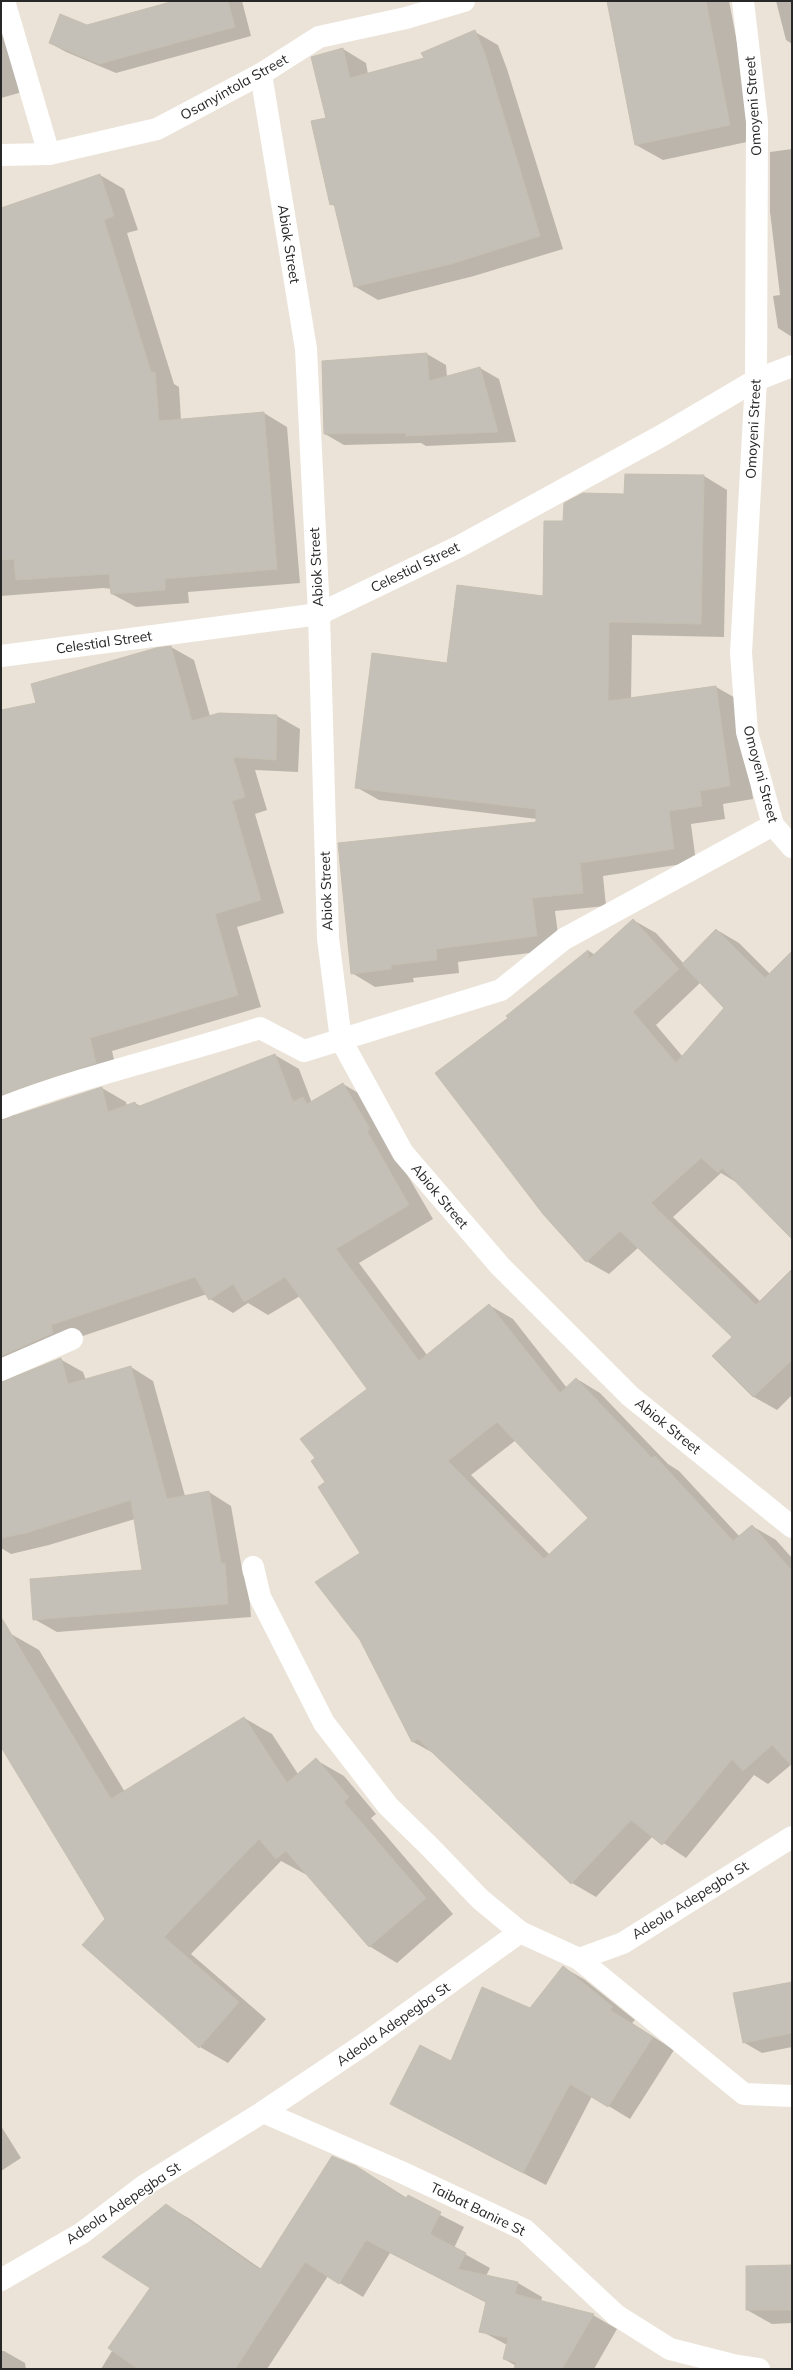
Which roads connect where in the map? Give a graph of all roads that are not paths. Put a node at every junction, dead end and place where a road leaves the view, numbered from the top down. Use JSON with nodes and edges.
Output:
{"nodes":[{"id":1,"x":4,"y":1,"type":"edge"},
{"id":2,"x":464,"y":1,"type":"edge"},
{"id":3,"x":743,"y":1,"type":"edge"},
{"id":4,"x":261,"y":74,"type":"junction"},
{"id":5,"x":49,"y":154,"type":"junction"},
{"id":6,"x":1,"y":155,"type":"edge"},
{"id":7,"x":792,"y":366,"type":"edge"},
{"id":8,"x":756,"y":380,"type":"junction"},
{"id":9,"x":319,"y":614,"type":"junction"},
{"id":10,"x":1,"y":656,"type":"edge"},
{"id":11,"x":773,"y":825,"type":"junction"},
{"id":12,"x":792,"y":847,"type":"edge"},
{"id":13,"x":341,"y":1040,"type":"junction"},
{"id":14,"x":1,"y":1108,"type":"edge"},
{"id":15,"x":72,"y":1339,"type":"dead end"},
{"id":16,"x":1,"y":1370,"type":"edge"},
{"id":17,"x":792,"y":1528,"type":"edge"},
{"id":18,"x":253,"y":1567,"type":"dead end"},
{"id":19,"x":792,"y":1837,"type":"edge"},
{"id":20,"x":520,"y":1932,"type":"junction"},
{"id":21,"x":579,"y":1959,"type":"junction"},
{"id":22,"x":792,"y":2096,"type":"edge"},
{"id":23,"x":263,"y":2112,"type":"junction"},
{"id":24,"x":1,"y":2280,"type":"edge"},
{"id":25,"x":759,"y":2369,"type":"edge"}],
"edges":[{"from":1,"to":5,"type":"street"},
{"from":2,"to":4,"type":"street","name":"Osanyintola Street"},
{"from":3,"to":8,"type":"street","name":"Omoyeni Street"},
{"from":4,"to":5,"type":"street","name":"Osanyintola Street"},
{"from":4,"to":9,"type":"street","name":"Abiok Street"},
{"from":5,"to":6,"type":"street","name":"Osanyintola Street"},
{"from":7,"to":8,"type":"street","name":"Celestial Street"},
{"from":8,"to":9,"type":"street","name":"Celestial Street"},
{"from":8,"to":11,"type":"street","name":"Omoyeni Street"},
{"from":9,"to":10,"type":"street","name":"Celestial Street"},
{"from":9,"to":13,"type":"street","name":"Abiok Street"},
{"from":11,"to":12,"type":"street","name":"Omoyeni Street"},
{"from":11,"to":13,"type":"street"},
{"from":13,"to":14,"type":"street"},
{"from":13,"to":17,"type":"street","name":"Abiok Street"},
{"from":15,"to":16,"type":"street"},
{"from":18,"to":20,"type":"street"},
{"from":19,"to":21,"type":"street","name":"Adeola Adepegba St"},
{"from":20,"to":21,"type":"street"},
{"from":20,"to":23,"type":"street","name":"Adeola Adepegba St"},
{"from":21,"to":22,"type":"street"},
{"from":23,"to":24,"type":"street","name":"Adeola Adepegba St"},
{"from":23,"to":25,"type":"street","name":"Taibat Banire St"}]}
